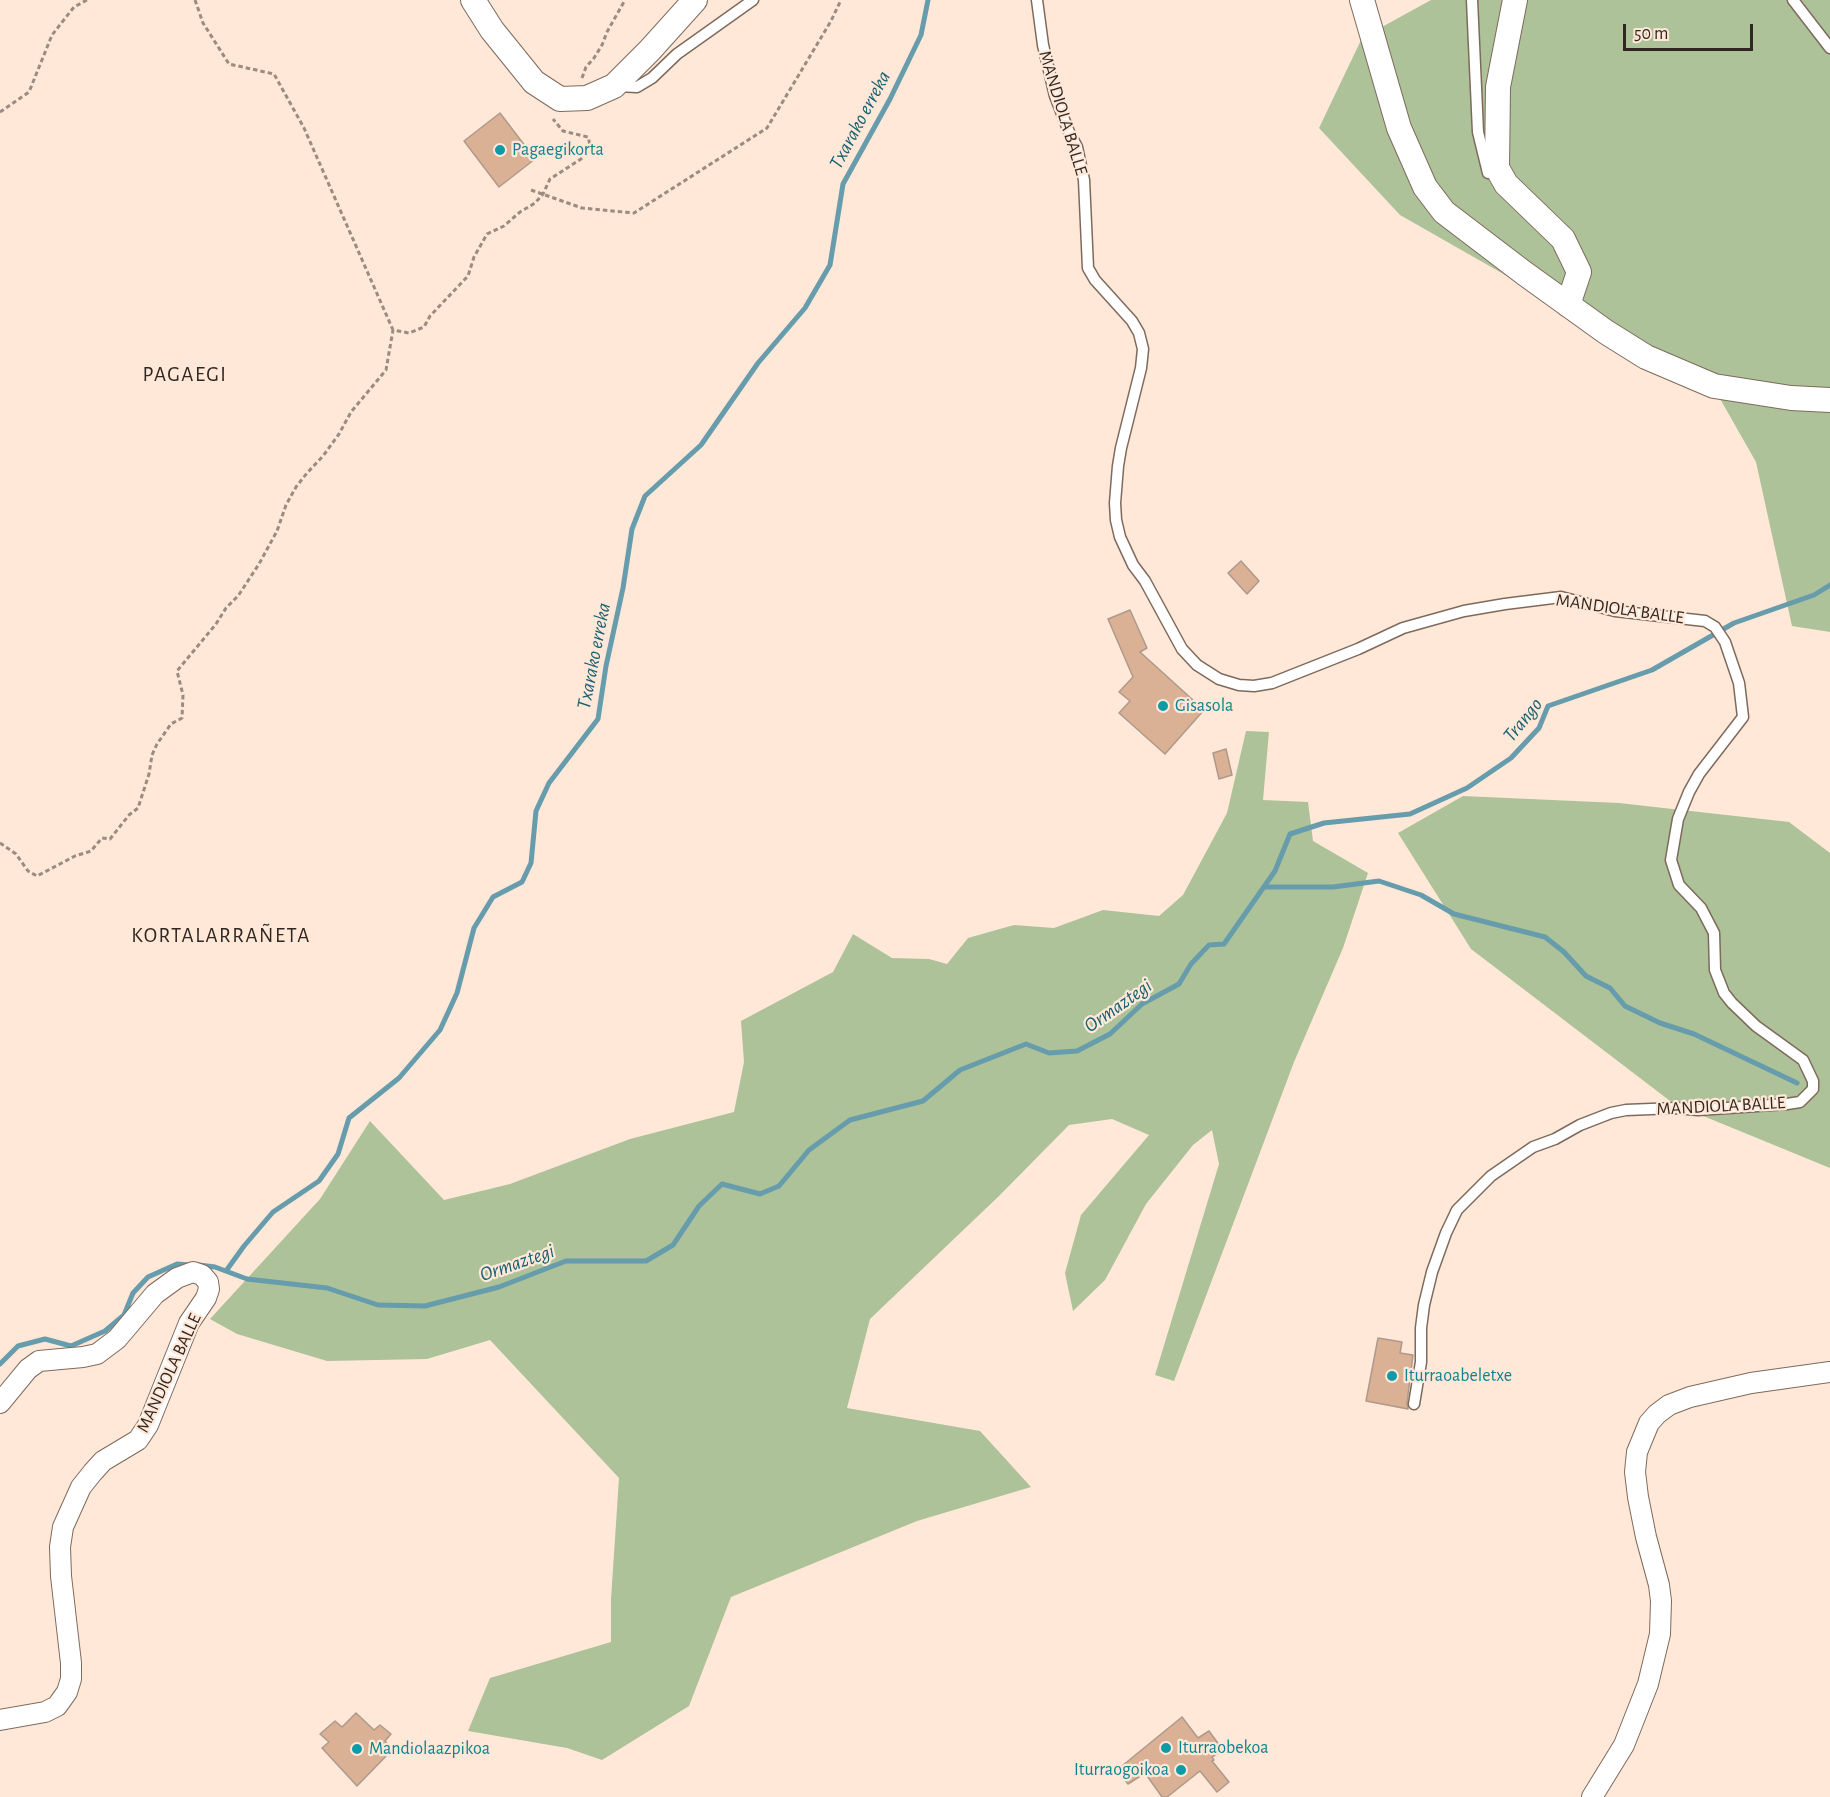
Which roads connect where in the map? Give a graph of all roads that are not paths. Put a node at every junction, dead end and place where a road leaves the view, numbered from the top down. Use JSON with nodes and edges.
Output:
{"nodes":[{"id":1,"x":473,"y":0,"type":"edge"},
{"id":2,"x":695,"y":0,"type":"edge"},
{"id":3,"x":753,"y":0,"type":"edge"},
{"id":4,"x":1037,"y":0,"type":"edge"},
{"id":5,"x":1362,"y":0,"type":"edge"},
{"id":6,"x":1472,"y":0,"type":"edge"},
{"id":7,"x":1515,"y":0,"type":"edge"},
{"id":8,"x":1793,"y":0,"type":"edge"},
{"id":9,"x":1830,"y":48,"type":"edge"},
{"id":10,"x":614,"y":86,"type":"junction"},
{"id":11,"x":1506,"y":184,"type":"junction"},
{"id":12,"x":1568,"y":305,"type":"junction"},
{"id":13,"x":1830,"y":400,"type":"edge"},
{"id":14,"x":1830,"y":1372,"type":"edge"},
{"id":15,"x":0,"y":1403,"type":"edge"},
{"id":16,"x":1414,"y":1404,"type":"dead end"},
{"id":17,"x":0,"y":1720,"type":"edge"},
{"id":18,"x":1602,"y":1788,"type":"edge"},
{"id":19,"x":1592,"y":1797,"type":"edge"}],
"edges":[{"from":1,"to":10,"type":"street"},
{"from":2,"to":10,"type":"street"},
{"from":3,"to":10,"type":"lane"},
{"from":4,"to":16,"type":"lane","name":"MANDIOLA BALLE"},
{"from":5,"to":12,"type":"street"},
{"from":6,"to":11,"type":"lane"},
{"from":7,"to":11,"type":"street"},
{"from":8,"to":9,"type":"lane"},
{"from":11,"to":12,"type":"street"},
{"from":12,"to":13,"type":"street"},
{"from":14,"to":18,"type":"street"},
{"from":15,"to":17,"type":"street","name":"MANDIOLA BALLE"},
{"from":18,"to":19,"type":"street"}]}
